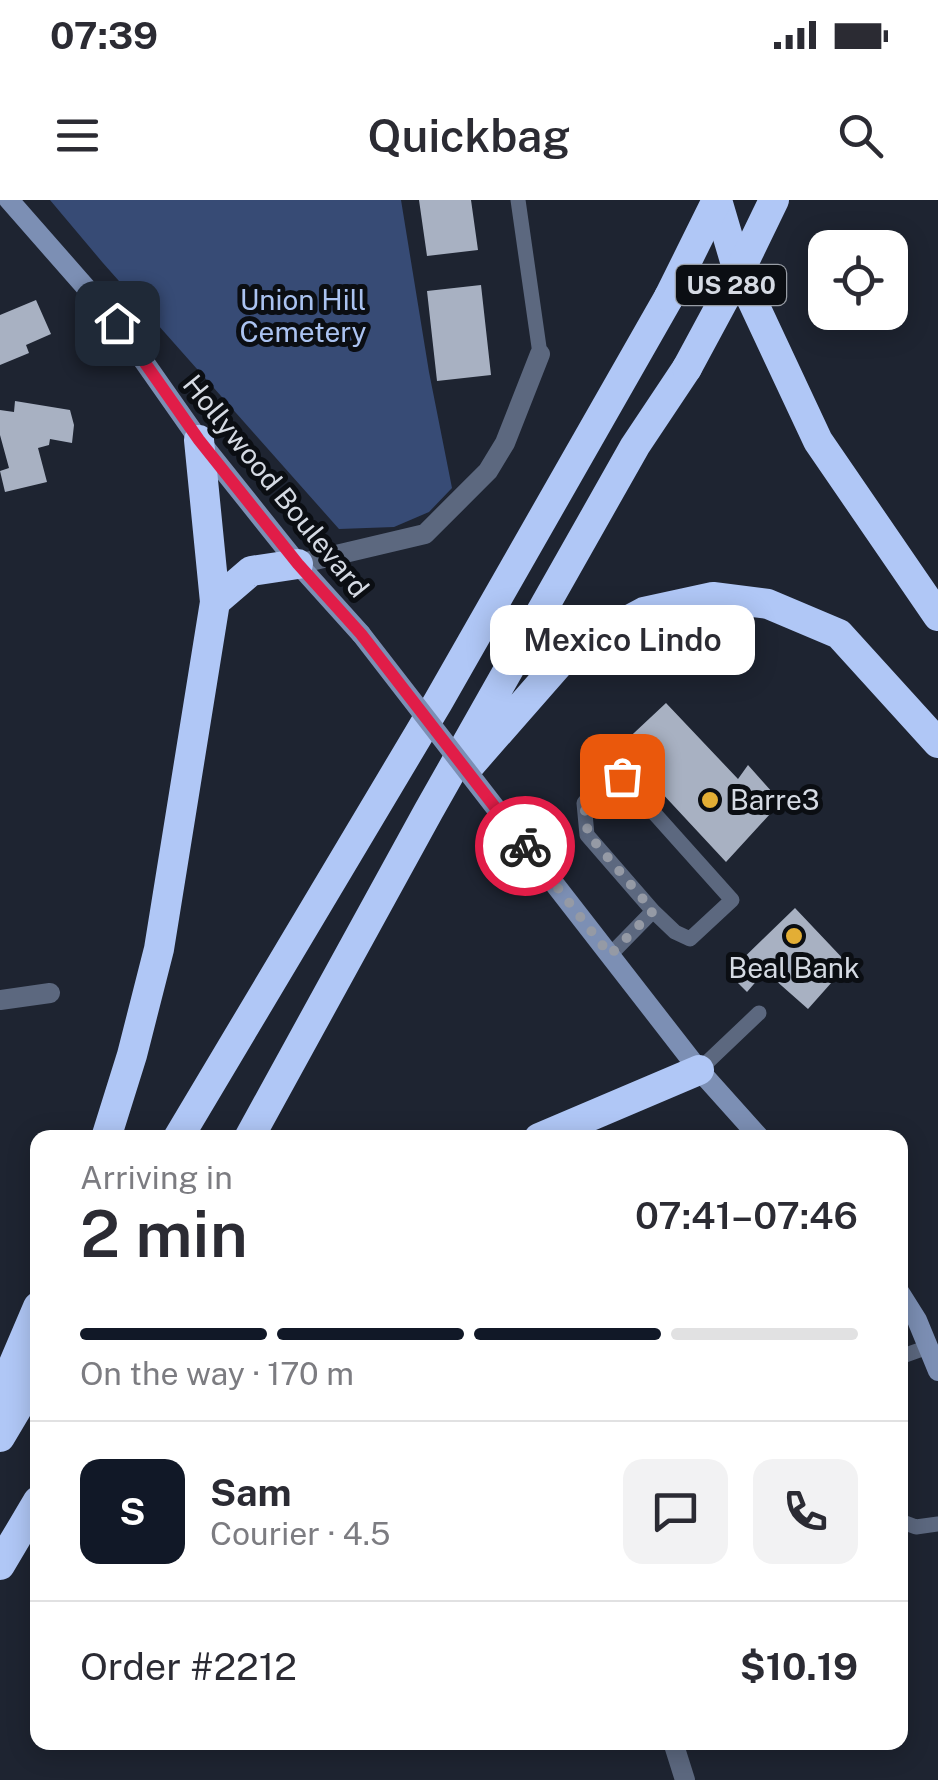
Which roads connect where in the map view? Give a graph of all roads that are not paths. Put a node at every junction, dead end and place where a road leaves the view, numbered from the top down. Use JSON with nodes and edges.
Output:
{"nodes":[{"id":1,"x":9,"y":200,"type":"edge"},
{"id":2,"x":518,"y":200,"type":"edge"},
{"id":3,"x":716,"y":200,"type":"edge"},
{"id":4,"x":774,"y":200,"type":"edge"},
{"id":5,"x":540,"y":354,"type":"joint"},
{"id":6,"x":199,"y":440,"type":"junction"},
{"id":7,"x":298,"y":564,"type":"junction"},
{"id":8,"x":215,"y":602,"type":"junction"},
{"id":9,"x":938,"y":616,"type":"edge"},
{"id":10,"x":938,"y":743,"type":"edge"},
{"id":11,"x":428,"y":812,"type":"junction"},
{"id":12,"x":653,"y":911,"type":"junction"},
{"id":13,"x":610,"y":955,"type":"junction"},
{"id":14,"x":50,"y":993,"type":"dead end"},
{"id":15,"x":0,"y":1000,"type":"edge"},
{"id":16,"x":759,"y":1014,"type":"dead end"},
{"id":17,"x":699,"y":1070,"type":"junction"},
{"id":18,"x":109,"y":1130,"type":"edge"},
{"id":19,"x":183,"y":1130,"type":"edge"},
{"id":20,"x":253,"y":1130,"type":"edge"},
{"id":21,"x":559,"y":1130,"type":"edge"},
{"id":22,"x":747,"y":1130,"type":"edge"},
{"id":23,"x":908,"y":1306,"type":"edge"},
{"id":24,"x":30,"y":1326,"type":"edge"},
{"id":25,"x":928,"y":1346,"type":"junction"},
{"id":26,"x":908,"y":1354,"type":"edge"},
{"id":27,"x":938,"y":1371,"type":"edge"},
{"id":28,"x":30,"y":1387,"type":"edge"},
{"id":29,"x":0,"y":1396,"type":"edge"},
{"id":30,"x":0,"y":1437,"type":"edge"},
{"id":31,"x":30,"y":1514,"type":"edge"},
{"id":32,"x":908,"y":1524,"type":"edge"},
{"id":33,"x":938,"y":1524,"type":"edge"},
{"id":34,"x":0,"y":1565,"type":"edge"},
{"id":35,"x":676,"y":1750,"type":"edge"},
{"id":36,"x":686,"y":1780,"type":"edge"}],
"edges":[{"from":1,"to":6,"type":"main road","name":"Hollywood Boulevard"},
{"from":2,"to":5,"type":"lane"},
{"from":3,"to":9,"type":"highway"},
{"from":3,"to":19,"type":"highway","number":"US 280","bridge":true},
{"from":4,"to":11,"type":"highway","number":"US 280","bridge":true},
{"from":5,"to":7,"type":"street"},
{"from":6,"to":7,"type":"main road","name":"Hollywood Boulevard"},
{"from":6,"to":8,"type":"highway"},
{"from":7,"to":8,"type":"highway"},
{"from":7,"to":13,"type":"main road","name":"Hollywood Boulevard","bridge":true},
{"from":8,"to":18,"type":"highway"},
{"from":10,"to":11,"type":"highway"},
{"from":11,"to":20,"type":"highway","number":"US 280"},
{"from":12,"to":12,"type":"lane"},
{"from":12,"to":13,"type":"lane"},
{"from":13,"to":17,"type":"main road","name":"Hollywood Boulevard"},
{"from":14,"to":15,"type":"street"},
{"from":16,"to":17,"type":"lane"},
{"from":17,"to":21,"type":"highway"},
{"from":17,"to":22,"type":"main road","name":"Hollywood Boulevard"},
{"from":23,"to":25,"type":"main road"},
{"from":24,"to":29,"type":"highway"},
{"from":25,"to":26,"type":"lane"},
{"from":25,"to":27,"type":"main road"},
{"from":28,"to":30,"type":"highway"},
{"from":31,"to":34,"type":"highway"},
{"from":32,"to":33,"type":"lane"},
{"from":35,"to":36,"type":"street"}]}
